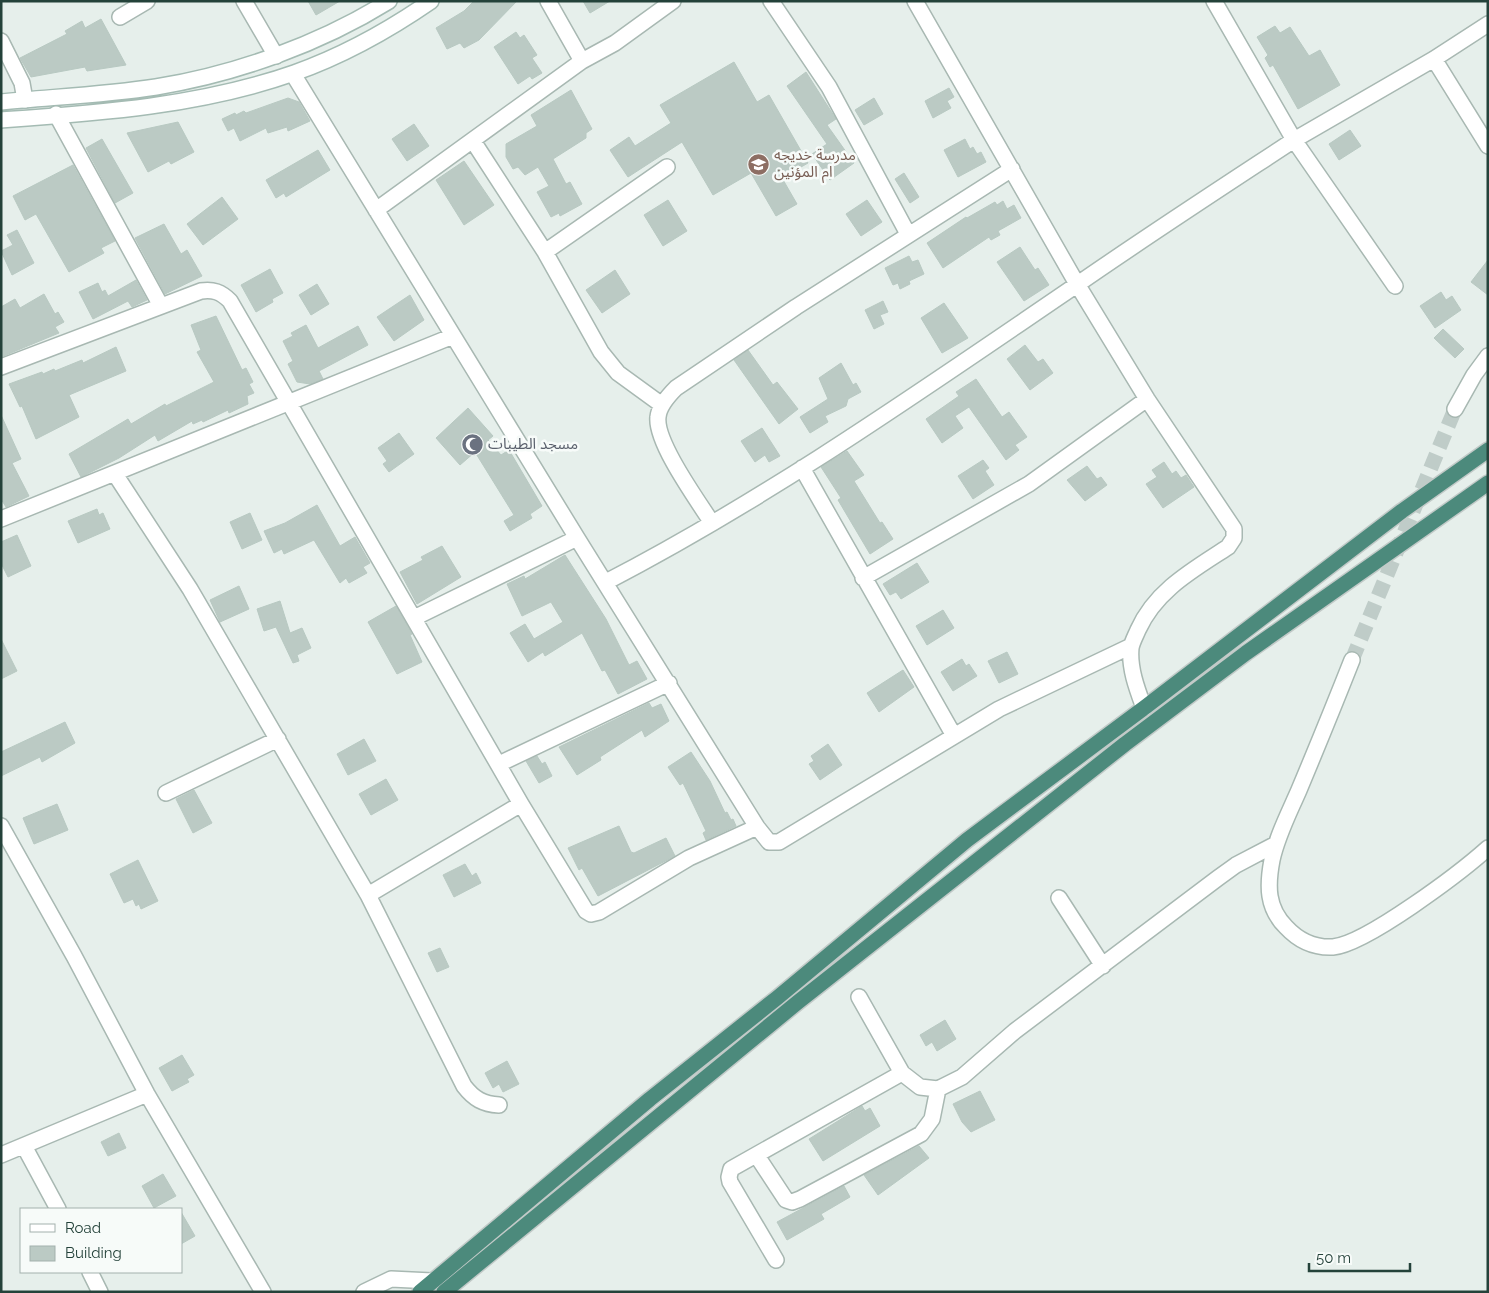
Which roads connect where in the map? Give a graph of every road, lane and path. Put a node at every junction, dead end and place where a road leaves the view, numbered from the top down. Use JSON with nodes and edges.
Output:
{"nodes":[{"id":1,"x":147,"y":1,"type":"edge"},
{"id":2,"x":244,"y":1,"type":"edge"},
{"id":3,"x":389,"y":1,"type":"edge"},
{"id":4,"x":431,"y":1,"type":"edge"},
{"id":5,"x":548,"y":1,"type":"edge"},
{"id":6,"x":673,"y":1,"type":"edge"},
{"id":7,"x":770,"y":1,"type":"edge"},
{"id":8,"x":915,"y":1,"type":"edge"},
{"id":9,"x":1214,"y":1,"type":"edge"},
{"id":10,"x":120,"y":17,"type":"dead end"},
{"id":11,"x":1488,"y":24,"type":"edge"},
{"id":12,"x":1,"y":41,"type":"edge"},
{"id":13,"x":276,"y":56,"type":"junction"},
{"id":14,"x":1434,"y":59,"type":"junction"},
{"id":15,"x":582,"y":61,"type":"junction"},
{"id":16,"x":293,"y":74,"type":"junction"},
{"id":17,"x":25,"y":100,"type":"junction"},
{"id":18,"x":1,"y":102,"type":"edge"},
{"id":19,"x":56,"y":114,"type":"junction"},
{"id":20,"x":1,"y":120,"type":"edge"},
{"id":21,"x":1294,"y":140,"type":"junction"},
{"id":22,"x":473,"y":141,"type":"junction"},
{"id":23,"x":1488,"y":146,"type":"edge"},
{"id":24,"x":667,"y":167,"type":"dead end"},
{"id":25,"x":1012,"y":169,"type":"junction"},
{"id":26,"x":376,"y":210,"type":"junction"},
{"id":27,"x":908,"y":234,"type":"junction"},
{"id":28,"x":545,"y":252,"type":"junction"},
{"id":29,"x":1077,"y":284,"type":"junction"},
{"id":30,"x":1395,"y":286,"type":"dead end"},
{"id":31,"x":161,"y":306,"type":"junction"},
{"id":32,"x":454,"y":336,"type":"junction"},
{"id":33,"x":1488,"y":356,"type":"edge"},
{"id":34,"x":1,"y":367,"type":"edge"},
{"id":35,"x":1147,"y":399,"type":"junction"},
{"id":36,"x":288,"y":402,"type":"junction"},
{"id":37,"x":662,"y":405,"type":"junction"},
{"id":38,"x":1455,"y":409,"type":"tunnel mouth"},
{"id":39,"x":1488,"y":450,"type":"edge"},
{"id":40,"x":802,"y":468,"type":"junction"},
{"id":41,"x":115,"y":474,"type":"junction"},
{"id":42,"x":1488,"y":483,"type":"edge"},
{"id":43,"x":1,"y":519,"type":"edge"},
{"id":44,"x":712,"y":523,"type":"junction"},
{"id":45,"x":577,"y":538,"type":"junction"},
{"id":46,"x":863,"y":578,"type":"junction"},
{"id":47,"x":606,"y":582,"type":"junction"},
{"id":48,"x":414,"y":618,"type":"junction"},
{"id":49,"x":1131,"y":646,"type":"junction"},
{"id":50,"x":1352,"y":660,"type":"tunnel mouth"},
{"id":51,"x":669,"y":683,"type":"junction"},
{"id":52,"x":1144,"y":708,"type":"junction"},
{"id":53,"x":953,"y":734,"type":"junction"},
{"id":54,"x":278,"y":739,"type":"junction"},
{"id":55,"x":499,"y":764,"type":"junction"},
{"id":56,"x":166,"y":793,"type":"dead end"},
{"id":57,"x":521,"y":804,"type":"junction"},
{"id":58,"x":1,"y":826,"type":"edge"},
{"id":59,"x":757,"y":827,"type":"junction"},
{"id":60,"x":1276,"y":844,"type":"junction"},
{"id":61,"x":1488,"y":848,"type":"edge"},
{"id":62,"x":368,"y":895,"type":"junction"},
{"id":63,"x":1059,"y":898,"type":"dead end"},
{"id":64,"x":1103,"y":966,"type":"junction"},
{"id":65,"x":859,"y":997,"type":"dead end"},
{"id":66,"x":902,"y":1073,"type":"junction"},
{"id":67,"x":938,"y":1089,"type":"junction"},
{"id":68,"x":147,"y":1094,"type":"junction"},
{"id":69,"x":500,"y":1105,"type":"dead end"},
{"id":70,"x":24,"y":1146,"type":"junction"},
{"id":71,"x":1,"y":1155,"type":"edge"},
{"id":72,"x":757,"y":1156,"type":"junction"},
{"id":73,"x":57,"y":1208,"type":"edge"},
{"id":74,"x":776,"y":1260,"type":"dead end"},
{"id":75,"x":90,"y":1273,"type":"edge"},
{"id":76,"x":432,"y":1281,"type":"junction"},
{"id":77,"x":100,"y":1292,"type":"edge"},
{"id":78,"x":263,"y":1292,"type":"edge"},
{"id":79,"x":364,"y":1292,"type":"edge"},
{"id":80,"x":420,"y":1292,"type":"edge"},
{"id":81,"x":444,"y":1292,"type":"edge"}],
"edges":[{"from":1,"to":10,"type":"street"},
{"from":2,"to":13,"type":"street"},
{"from":3,"to":13,"type":"street"},
{"from":4,"to":16,"type":"street"},
{"from":5,"to":15,"type":"street"},
{"from":6,"to":15,"type":"street"},
{"from":7,"to":27,"type":"street"},
{"from":8,"to":25,"type":"street"},
{"from":9,"to":21,"type":"street"},
{"from":11,"to":14,"type":"street"},
{"from":12,"to":17,"type":"street"},
{"from":13,"to":17,"type":"street"},
{"from":14,"to":21,"type":"street"},
{"from":14,"to":23,"type":"street"},
{"from":15,"to":22,"type":"street"},
{"from":16,"to":19,"type":"street"},
{"from":16,"to":26,"type":"street"},
{"from":17,"to":18,"type":"street"},
{"from":19,"to":20,"type":"street"},
{"from":19,"to":31,"type":"street"},
{"from":21,"to":29,"type":"street"},
{"from":21,"to":30,"type":"street"},
{"from":22,"to":26,"type":"street"},
{"from":22,"to":28,"type":"street"},
{"from":24,"to":28,"type":"street"},
{"from":25,"to":27,"type":"street"},
{"from":25,"to":29,"type":"street"},
{"from":26,"to":32,"type":"street"},
{"from":27,"to":37,"type":"street"},
{"from":28,"to":37,"type":"street"},
{"from":29,"to":35,"type":"street"},
{"from":29,"to":40,"type":"street"},
{"from":31,"to":34,"type":"street"},
{"from":31,"to":36,"type":"street"},
{"from":32,"to":36,"type":"street"},
{"from":32,"to":45,"type":"street"},
{"from":33,"to":38,"type":"street"},
{"from":35,"to":46,"type":"street"},
{"from":35,"to":49,"type":"street"},
{"from":36,"to":41,"type":"street"},
{"from":36,"to":48,"type":"street"},
{"from":37,"to":44,"type":"street"},
{"from":39,"to":52,"type":"highway"},
{"from":40,"to":44,"type":"street"},
{"from":40,"to":46,"type":"street"},
{"from":41,"to":43,"type":"street"},
{"from":41,"to":54,"type":"street"},
{"from":42,"to":81,"type":"highway"},
{"from":44,"to":47,"type":"street"},
{"from":45,"to":47,"type":"street"},
{"from":45,"to":48,"type":"street"},
{"from":46,"to":53,"type":"street"},
{"from":47,"to":51,"type":"street"},
{"from":48,"to":55,"type":"street"},
{"from":49,"to":52,"type":"street"},
{"from":49,"to":53,"type":"street"},
{"from":50,"to":60,"type":"street"},
{"from":51,"to":55,"type":"street"},
{"from":51,"to":59,"type":"street"},
{"from":52,"to":76,"type":"highway"},
{"from":53,"to":59,"type":"street"},
{"from":54,"to":56,"type":"street"},
{"from":54,"to":62,"type":"street"},
{"from":55,"to":57,"type":"street"},
{"from":57,"to":59,"type":"street"},
{"from":57,"to":62,"type":"street"},
{"from":58,"to":68,"type":"street"},
{"from":60,"to":61,"type":"street"},
{"from":60,"to":64,"type":"street"},
{"from":62,"to":69,"type":"street"},
{"from":63,"to":64,"type":"street"},
{"from":64,"to":67,"type":"street"},
{"from":65,"to":66,"type":"street"},
{"from":66,"to":67,"type":"street"},
{"from":66,"to":72,"type":"street"},
{"from":67,"to":72,"type":"street"},
{"from":68,"to":70,"type":"street"},
{"from":68,"to":78,"type":"street"},
{"from":70,"to":71,"type":"street"},
{"from":70,"to":73,"type":"street"},
{"from":72,"to":74,"type":"street"},
{"from":75,"to":77,"type":"street"},
{"from":76,"to":79,"type":"street"},
{"from":76,"to":80,"type":"highway"}]}
